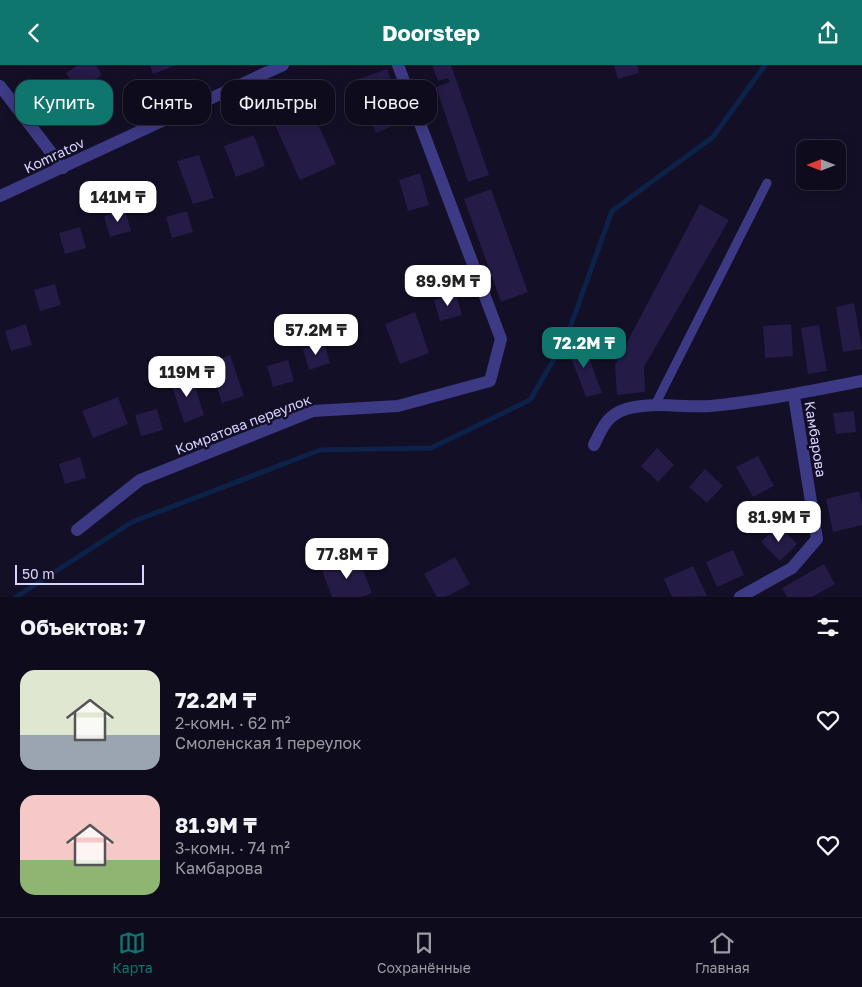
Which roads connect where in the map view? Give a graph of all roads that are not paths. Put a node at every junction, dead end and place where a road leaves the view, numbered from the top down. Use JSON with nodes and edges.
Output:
{"nodes":[{"id":1,"x":283,"y":65,"type":"edge"},
{"id":2,"x":398,"y":65,"type":"edge"},
{"id":3,"x":0,"y":86,"type":"edge"},
{"id":4,"x":63,"y":168,"type":"junction"},
{"id":5,"x":767,"y":183,"type":"dead end"},
{"id":6,"x":0,"y":197,"type":"edge"},
{"id":7,"x":862,"y":381,"type":"edge"},
{"id":8,"x":794,"y":395,"type":"junction"},
{"id":9,"x":654,"y":405,"type":"junction"},
{"id":10,"x":594,"y":445,"type":"dead end"},
{"id":11,"x":77,"y":530,"type":"dead end"},
{"id":12,"x":740,"y":597,"type":"edge"}],
"edges":[{"from":1,"to":4,"type":"street","name":"Komratov"},
{"from":2,"to":11,"type":"street","name":"Комратова переулок"},
{"from":3,"to":4,"type":"street"},
{"from":4,"to":6,"type":"street","name":"Komratov"},
{"from":5,"to":9,"type":"lane"},
{"from":7,"to":8,"type":"street"},
{"from":8,"to":9,"type":"street"},
{"from":8,"to":12,"type":"street","name":"Камбарова"},
{"from":9,"to":10,"type":"street"}]}
